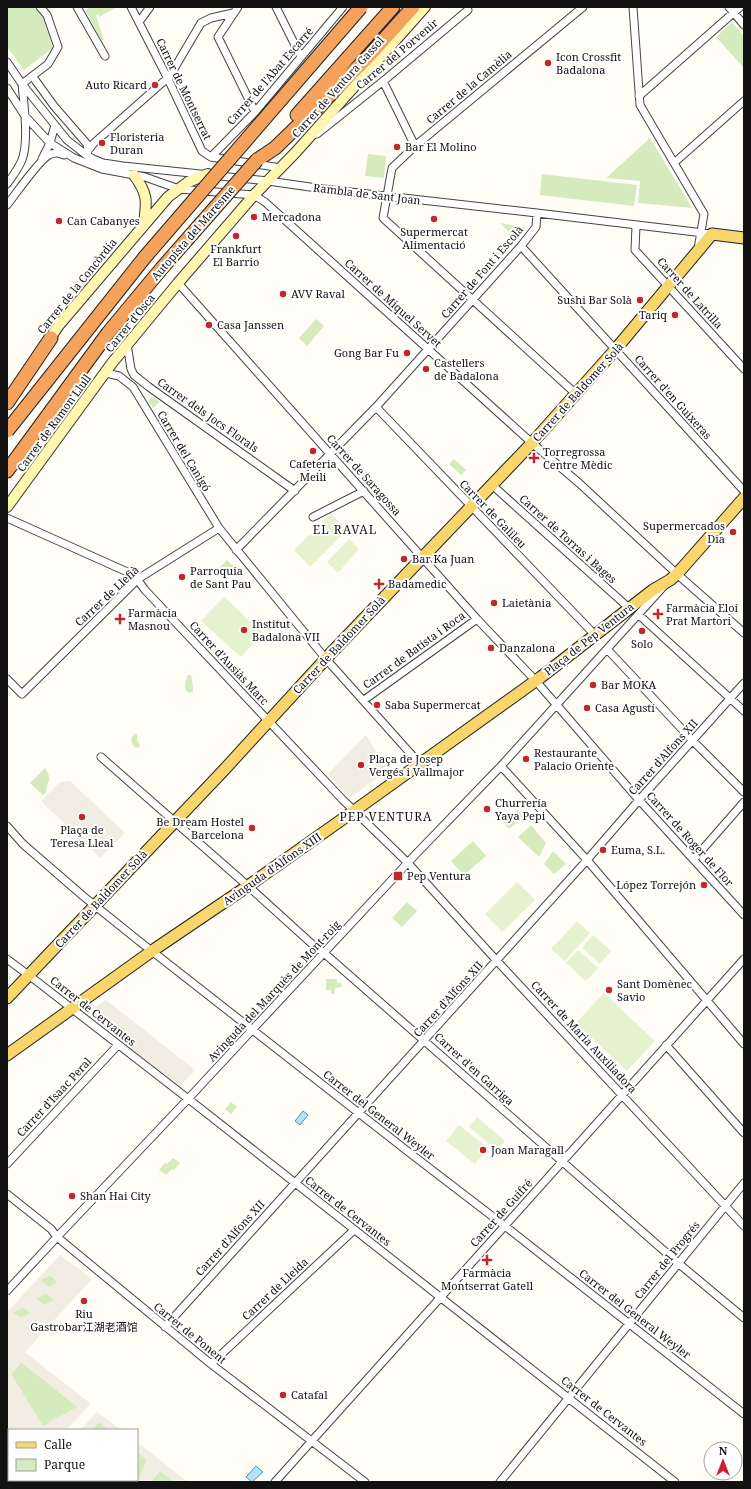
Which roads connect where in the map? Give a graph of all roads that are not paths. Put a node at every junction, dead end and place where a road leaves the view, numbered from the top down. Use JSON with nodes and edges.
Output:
{"nodes":[{"id":1,"x":40,"y":7,"type":"edge"},
{"id":2,"x":77,"y":7,"type":"edge"},
{"id":3,"x":131,"y":7,"type":"edge"},
{"id":4,"x":150,"y":7,"type":"edge"},
{"id":5,"x":238,"y":7,"type":"edge"},
{"id":6,"x":276,"y":7,"type":"edge"},
{"id":7,"x":343,"y":7,"type":"edge"},
{"id":8,"x":362,"y":7,"type":"edge"},
{"id":9,"x":393,"y":7,"type":"edge"},
{"id":10,"x":413,"y":7,"type":"edge"},
{"id":11,"x":425,"y":7,"type":"edge"},
{"id":12,"x":583,"y":7,"type":"edge"},
{"id":13,"x":633,"y":7,"type":"edge"},
{"id":14,"x":740,"y":7,"type":"edge"},
{"id":15,"x":468,"y":10,"type":"dead end"},
{"id":16,"x":731,"y":10,"type":"edge"},
{"id":17,"x":233,"y":13,"type":"junction"},
{"id":18,"x":138,"y":22,"type":"junction"},
{"id":19,"x":744,"y":25,"type":"edge"},
{"id":20,"x":105,"y":56,"type":"dead end"},
{"id":21,"x":301,"y":58,"type":"junction"},
{"id":22,"x":7,"y":62,"type":"edge"},
{"id":23,"x":33,"y":77,"type":"junction"},
{"id":24,"x":168,"y":79,"type":"junction"},
{"id":25,"x":383,"y":81,"type":"junction"},
{"id":26,"x":22,"y":84,"type":"junction"},
{"id":27,"x":7,"y":88,"type":"edge"},
{"id":28,"x":639,"y":96,"type":"junction"},
{"id":29,"x":744,"y":101,"type":"edge"},
{"id":30,"x":255,"y":112,"type":"junction"},
{"id":31,"x":25,"y":116,"type":"junction"},
{"id":32,"x":54,"y":125,"type":"junction"},
{"id":33,"x":50,"y":143,"type":"junction"},
{"id":34,"x":302,"y":145,"type":"junction"},
{"id":35,"x":415,"y":146,"type":"junction"},
{"id":36,"x":86,"y":153,"type":"junction"},
{"id":37,"x":211,"y":157,"type":"junction"},
{"id":38,"x":74,"y":158,"type":"junction"},
{"id":39,"x":257,"y":160,"type":"junction"},
{"id":40,"x":674,"y":163,"type":"junction"},
{"id":41,"x":39,"y":164,"type":"junction"},
{"id":42,"x":281,"y":168,"type":"junction"},
{"id":43,"x":208,"y":174,"type":"junction"},
{"id":44,"x":134,"y":175,"type":"junction"},
{"id":45,"x":268,"y":180,"type":"junction"},
{"id":46,"x":7,"y":184,"type":"edge"},
{"id":47,"x":179,"y":189,"type":"junction"},
{"id":48,"x":254,"y":195,"type":"junction"},
{"id":49,"x":388,"y":197,"type":"junction"},
{"id":50,"x":7,"y":205,"type":"edge"},
{"id":51,"x":537,"y":212,"type":"junction"},
{"id":52,"x":143,"y":224,"type":"junction"},
{"id":53,"x":636,"y":226,"type":"junction"},
{"id":54,"x":707,"y":233,"type":"junction"},
{"id":55,"x":744,"y":238,"type":"edge"},
{"id":56,"x":522,"y":246,"type":"junction"},
{"id":57,"x":178,"y":283,"type":"junction"},
{"id":58,"x":669,"y":287,"type":"junction"},
{"id":59,"x":472,"y":300,"type":"junction"},
{"id":60,"x":51,"y":338,"type":"junction"},
{"id":61,"x":127,"y":344,"type":"junction"},
{"id":62,"x":428,"y":350,"type":"junction"},
{"id":63,"x":615,"y":350,"type":"junction"},
{"id":64,"x":744,"y":368,"type":"edge"},
{"id":65,"x":106,"y":373,"type":"junction"},
{"id":66,"x":7,"y":392,"type":"edge"},
{"id":67,"x":576,"y":394,"type":"junction"},
{"id":68,"x":7,"y":402,"type":"edge"},
{"id":69,"x":376,"y":407,"type":"junction"},
{"id":70,"x":7,"y":431,"type":"edge"},
{"id":71,"x":532,"y":443,"type":"junction"},
{"id":72,"x":331,"y":453,"type":"junction"},
{"id":73,"x":7,"y":471,"type":"edge"},
{"id":74,"x":492,"y":485,"type":"junction"},
{"id":75,"x":295,"y":491,"type":"junction"},
{"id":76,"x":364,"y":491,"type":"junction"},
{"id":77,"x":744,"y":491,"type":"edge"},
{"id":78,"x":744,"y":498,"type":"edge"},
{"id":79,"x":7,"y":507,"type":"edge"},
{"id":80,"x":471,"y":507,"type":"junction"},
{"id":81,"x":312,"y":517,"type":"dead end"},
{"id":82,"x":7,"y":518,"type":"edge"},
{"id":83,"x":218,"y":528,"type":"junction"},
{"id":84,"x":236,"y":550,"type":"junction"},
{"id":85,"x":423,"y":557,"type":"junction"},
{"id":86,"x":673,"y":577,"type":"junction"},
{"id":87,"x":138,"y":579,"type":"junction"},
{"id":88,"x":629,"y":608,"type":"junction"},
{"id":89,"x":639,"y":615,"type":"junction"},
{"id":90,"x":477,"y":619,"type":"junction"},
{"id":91,"x":744,"y":633,"type":"edge"},
{"id":92,"x":595,"y":635,"type":"junction"},
{"id":93,"x":607,"y":649,"type":"junction"},
{"id":94,"x":326,"y":659,"type":"junction"},
{"id":95,"x":7,"y":679,"type":"edge"},
{"id":96,"x":535,"y":680,"type":"junction"},
{"id":97,"x":744,"y":683,"type":"edge"},
{"id":98,"x":730,"y":699,"type":"junction"},
{"id":99,"x":364,"y":700,"type":"junction"},
{"id":100,"x":556,"y":704,"type":"junction"},
{"id":101,"x":744,"y":711,"type":"edge"},
{"id":102,"x":269,"y":721,"type":"junction"},
{"id":103,"x":693,"y":741,"type":"junction"},
{"id":104,"x":101,"y":757,"type":"dead end"},
{"id":105,"x":419,"y":763,"type":"junction"},
{"id":106,"x":501,"y":766,"type":"junction"},
{"id":107,"x":744,"y":792,"type":"edge"},
{"id":108,"x":639,"y":800,"type":"junction"},
{"id":109,"x":744,"y":802,"type":"edge"},
{"id":110,"x":354,"y":811,"type":"junction"},
{"id":111,"x":175,"y":821,"type":"junction"},
{"id":112,"x":7,"y":826,"type":"edge"},
{"id":113,"x":587,"y":860,"type":"junction"},
{"id":114,"x":694,"y":860,"type":"junction"},
{"id":115,"x":408,"y":863,"type":"junction"},
{"id":116,"x":248,"y":886,"type":"junction"},
{"id":117,"x":95,"y":905,"type":"junction"},
{"id":118,"x":744,"y":915,"type":"edge"},
{"id":119,"x":152,"y":951,"type":"junction"},
{"id":120,"x":324,"y":953,"type":"junction"},
{"id":121,"x":7,"y":959,"type":"edge"},
{"id":122,"x":744,"y":959,"type":"edge"},
{"id":123,"x":497,"y":961,"type":"junction"},
{"id":124,"x":29,"y":975,"type":"junction"},
{"id":125,"x":7,"y":998,"type":"edge"},
{"id":126,"x":706,"y":1001,"type":"junction"},
{"id":127,"x":71,"y":1009,"type":"junction"},
{"id":128,"x":252,"y":1030,"type":"junction"},
{"id":129,"x":425,"y":1040,"type":"junction"},
{"id":130,"x":744,"y":1044,"type":"edge"},
{"id":131,"x":118,"y":1045,"type":"junction"},
{"id":132,"x":666,"y":1045,"type":"junction"},
{"id":133,"x":7,"y":1055,"type":"edge"},
{"id":134,"x":622,"y":1094,"type":"junction"},
{"id":135,"x":188,"y":1100,"type":"junction"},
{"id":136,"x":358,"y":1112,"type":"junction"},
{"id":137,"x":744,"y":1133,"type":"edge"},
{"id":138,"x":562,"y":1162,"type":"junction"},
{"id":139,"x":7,"y":1164,"type":"edge"},
{"id":140,"x":294,"y":1183,"type":"junction"},
{"id":141,"x":744,"y":1183,"type":"edge"},
{"id":142,"x":7,"y":1194,"type":"edge"},
{"id":143,"x":725,"y":1206,"type":"junction"},
{"id":144,"x":505,"y":1226,"type":"junction"},
{"id":145,"x":744,"y":1226,"type":"edge"},
{"id":146,"x":354,"y":1230,"type":"junction"},
{"id":147,"x":57,"y":1237,"type":"junction"},
{"id":148,"x":678,"y":1263,"type":"junction"},
{"id":149,"x":7,"y":1291,"type":"edge"},
{"id":150,"x":440,"y":1297,"type":"junction"},
{"id":151,"x":744,"y":1318,"type":"edge"},
{"id":152,"x":630,"y":1324,"type":"junction"},
{"id":153,"x":165,"y":1327,"type":"junction"},
{"id":154,"x":211,"y":1364,"type":"junction"},
{"id":155,"x":569,"y":1398,"type":"junction"},
{"id":156,"x":744,"y":1414,"type":"edge"},
{"id":157,"x":311,"y":1440,"type":"junction"},
{"id":158,"x":274,"y":1482,"type":"edge"},
{"id":159,"x":364,"y":1482,"type":"edge"},
{"id":160,"x":500,"y":1482,"type":"edge"},
{"id":161,"x":675,"y":1482,"type":"edge"}],
"edges":[{"from":1,"to":23,"type":"street"},
{"from":2,"to":20,"type":"street"},
{"from":3,"to":18,"type":"street","name":"Carrer de Montserrat"},
{"from":4,"to":18,"type":"street"},
{"from":5,"to":17,"type":"street"},
{"from":6,"to":21,"type":"street"},
{"from":7,"to":21,"type":"street","name":"Carrer de l'Abat Escarré"},
{"from":8,"to":70,"type":"highway","name":"Autopista del Maresme","bridge":true},
{"from":9,"to":39,"type":"highway","name":"Autopista del Maresme"},
{"from":10,"to":39,"type":"highway"},
{"from":11,"to":34,"type":"street","name":"Carrer de Ventura Gassol"},
{"from":12,"to":35,"type":"street","name":"Carrer de la Camèlia"},
{"from":13,"to":28,"type":"street"},
{"from":14,"to":16,"type":"street"},
{"from":15,"to":25,"type":"street","name":"Carrer del Porvenir"},
{"from":16,"to":19,"type":"street"},
{"from":16,"to":28,"type":"street"},
{"from":17,"to":24,"type":"street"},
{"from":17,"to":30,"type":"street"},
{"from":18,"to":24,"type":"street","name":"Carrer de Montserrat"},
{"from":21,"to":30,"type":"street","name":"Carrer de l'Abat Escarré"},
{"from":22,"to":26,"type":"street","name":"Rambla de Sant Joan"},
{"from":23,"to":26,"type":"street"},
{"from":23,"to":36,"type":"street"},
{"from":24,"to":36,"type":"street"},
{"from":24,"to":37,"type":"street","name":"Carrer de Montserrat"},
{"from":25,"to":34,"type":"street","name":"Carrer del Porvenir"},
{"from":25,"to":35,"type":"street"},
{"from":26,"to":31,"type":"street"},
{"from":26,"to":32,"type":"street","name":"Rambla de Sant Joan"},
{"from":27,"to":31,"type":"street"},
{"from":28,"to":40,"type":"street"},
{"from":29,"to":40,"type":"street"},
{"from":30,"to":37,"type":"street","name":"Carrer de l'Abat Escarré"},
{"from":31,"to":33,"type":"street"},
{"from":31,"to":46,"type":"street"},
{"from":32,"to":33,"type":"street"},
{"from":32,"to":36,"type":"street","name":"Rambla de Sant Joan"},
{"from":33,"to":38,"type":"street"},
{"from":33,"to":41,"type":"street"},
{"from":34,"to":42,"type":"street","name":"Carrer de Ventura Gassol"},
{"from":35,"to":49,"type":"street","name":"Carrer de la Camèlia"},
{"from":36,"to":43,"type":"street","name":"Rambla de Sant Joan"},
{"from":37,"to":42,"type":"street"},
{"from":38,"to":41,"type":"street"},
{"from":38,"to":44,"type":"street"},
{"from":39,"to":73,"type":"highway","name":"Autopista del Maresme","bridge":true},
{"from":40,"to":54,"type":"street"},
{"from":41,"to":50,"type":"street"},
{"from":42,"to":45,"type":"street","name":"Carrer de Ventura Gassol"},
{"from":43,"to":45,"type":"street","name":"Rambla de Sant Joan"},
{"from":43,"to":47,"type":"street","name":"Carrer de la Concòrdia"},
{"from":44,"to":47,"type":"street"},
{"from":44,"to":52,"type":"street"},
{"from":45,"to":48,"type":"street","name":"Carrer d'Osca"},
{"from":45,"to":49,"type":"street","name":"Rambla de Sant Joan"},
{"from":47,"to":48,"type":"street"},
{"from":47,"to":52,"type":"street","name":"Carrer de la Concòrdia"},
{"from":48,"to":57,"type":"street","name":"Carrer d'Osca"},
{"from":48,"to":62,"type":"street","name":"Carrer de Miquel Servet"},
{"from":49,"to":51,"type":"street","name":"Rambla de Sant Joan"},
{"from":49,"to":59,"type":"street","name":"Carrer de la Camèlia"},
{"from":51,"to":53,"type":"street","name":"Rambla de Sant Joan"},
{"from":51,"to":56,"type":"street","name":"Carrer de Font i Escolà"},
{"from":52,"to":60,"type":"street","name":"Carrer de la Concòrdia"},
{"from":53,"to":54,"type":"street","name":"Rambla de Sant Joan"},
{"from":53,"to":58,"type":"street","name":"Carrer de Latrilla"},
{"from":54,"to":55,"type":"main road","name":"Rambla de Sant Joan"},
{"from":54,"to":58,"type":"main road","name":"Carrer de Baldomer Solà"},
{"from":56,"to":59,"type":"street","name":"Carrer de Font i Escolà"},
{"from":56,"to":63,"type":"street","name":"Carrer d'en Guixeras"},
{"from":57,"to":61,"type":"street","name":"Carrer d'Osca"},
{"from":57,"to":72,"type":"street","name":"Carrer de Saragossa"},
{"from":58,"to":63,"type":"main road","name":"Carrer de Baldomer Solà"},
{"from":58,"to":64,"type":"street","name":"Carrer de Latrilla"},
{"from":59,"to":62,"type":"street","name":"Carrer de Font i Escolà"},
{"from":59,"to":67,"type":"street"},
{"from":60,"to":66,"type":"street","name":"Carrer de la Concòrdia"},
{"from":60,"to":68,"type":"highway"},
{"from":61,"to":65,"type":"street","name":"Carrer d'Osca"},
{"from":61,"to":75,"type":"street","name":"Carrer dels Jocs Florals"},
{"from":62,"to":69,"type":"street","name":"Carrer de Font i Escolà"},
{"from":62,"to":71,"type":"street","name":"Carrer de Miquel Servet"},
{"from":63,"to":67,"type":"main road","name":"Carrer de Baldomer Solà"},
{"from":63,"to":77,"type":"street","name":"Carrer d'en Guixeras"},
{"from":65,"to":79,"type":"street","name":"Carrer de Ramon Llull"},
{"from":65,"to":83,"type":"street","name":"Carrer del Canigó"},
{"from":67,"to":71,"type":"main road","name":"Carrer de Baldomer Solà"},
{"from":69,"to":72,"type":"street","name":"Carrer de Font i Escolà"},
{"from":69,"to":80,"type":"street","name":"Carrer de Galileu"},
{"from":71,"to":74,"type":"main road","name":"Carrer de Baldomer Solà"},
{"from":71,"to":86,"type":"street","name":"Carrer de Miquel Servet"},
{"from":72,"to":75,"type":"street","name":"Carrer de Font i Escolà"},
{"from":72,"to":76,"type":"street","name":"Carrer de Saragossa"},
{"from":74,"to":80,"type":"main road","name":"Carrer de Baldomer Solà"},
{"from":74,"to":88,"type":"street","name":"Carrer de Torras i Bages"},
{"from":75,"to":84,"type":"street","name":"Carrer de Font i Escolà"},
{"from":76,"to":81,"type":"street"},
{"from":76,"to":85,"type":"street","name":"Carrer de Saragossa"},
{"from":78,"to":86,"type":"main road"},
{"from":80,"to":85,"type":"main road","name":"Carrer de Baldomer Solà"},
{"from":80,"to":92,"type":"street","name":"Carrer de Galileu"},
{"from":82,"to":87,"type":"street","name":"Carrer d'Ausiàs Marc"},
{"from":83,"to":84,"type":"street","name":"Carrer del Canigó"},
{"from":83,"to":87,"type":"street","name":"Carrer de Llefià"},
{"from":84,"to":94,"type":"street","name":"Carrer del Canigó"},
{"from":85,"to":90,"type":"street","name":"Carrer de Saragossa"},
{"from":85,"to":94,"type":"main road","name":"Carrer de Baldomer Solà"},
{"from":86,"to":88,"type":"main road","name":"Plaça de Pep Ventura"},
{"from":86,"to":89,"type":"street","name":"Plaça de Pep Ventura"},
{"from":86,"to":91,"type":"street","name":"Carrer de Miquel Servet"},
{"from":87,"to":95,"type":"street","name":"Carrer de Llefià"},
{"from":87,"to":102,"type":"street","name":"Carrer d'Ausiàs Marc"},
{"from":88,"to":92,"type":"main road","name":"Plaça de Pep Ventura"},
{"from":89,"to":93,"type":"street","name":"Plaça de Pep Ventura"},
{"from":89,"to":98,"type":"street"},
{"from":90,"to":96,"type":"street","name":"Carrer de Saragossa"},
{"from":90,"to":99,"type":"street","name":"Carrer de Batista i Roca"},
{"from":92,"to":96,"type":"main road","name":"Plaça de Pep Ventura"},
{"from":93,"to":100,"type":"street","name":"Plaça de Pep Ventura"},
{"from":93,"to":103,"type":"street"},
{"from":94,"to":99,"type":"street","name":"Carrer del Canigó"},
{"from":94,"to":102,"type":"main road","name":"Carrer de Baldomer Solà"},
{"from":96,"to":100,"type":"street","name":"Plaça de Pep Ventura"},
{"from":96,"to":105,"type":"main road","name":"Avinguda d'Alfons XIII"},
{"from":97,"to":98,"type":"street","name":"Carrer d'Alfons XII"},
{"from":98,"to":101,"type":"street"},
{"from":98,"to":103,"type":"street","name":"Carrer d'Alfons XII"},
{"from":99,"to":105,"type":"street","name":"Carrer del Canigó"},
{"from":100,"to":106,"type":"street","name":"Avinguda del Marquès de Mont-roig"},
{"from":100,"to":108,"type":"street","name":"Carrer de Roger de Flor"},
{"from":102,"to":110,"type":"street","name":"Carrer d'Ausiàs Marc"},
{"from":102,"to":111,"type":"main road","name":"Carrer de Baldomer Solà"},
{"from":103,"to":107,"type":"street"},
{"from":103,"to":108,"type":"street","name":"Carrer d'Alfons XII"},
{"from":104,"to":111,"type":"street","name":"Carrer d'en Garriga"},
{"from":105,"to":110,"type":"main road","name":"Avinguda d'Alfons XIII"},
{"from":106,"to":113,"type":"street"},
{"from":106,"to":115,"type":"street","name":"Avinguda del Marquès de Mont-roig"},
{"from":108,"to":113,"type":"street","name":"Carrer d'Alfons XII"},
{"from":108,"to":114,"type":"street","name":"Carrer de Roger de Flor"},
{"from":109,"to":114,"type":"street"},
{"from":110,"to":115,"type":"street","name":"Carrer d'Ausiàs Marc"},
{"from":110,"to":116,"type":"main road","name":"Avinguda d'Alfons XIII"},
{"from":111,"to":116,"type":"street","name":"Carrer d'en Garriga"},
{"from":111,"to":117,"type":"main road","name":"Carrer de Baldomer Solà"},
{"from":112,"to":117,"type":"street","name":"Carrer del General Weyler"},
{"from":113,"to":123,"type":"street","name":"Carrer d'Alfons XII"},
{"from":113,"to":126,"type":"street"},
{"from":114,"to":118,"type":"street","name":"Carrer de Roger de Flor"},
{"from":115,"to":120,"type":"street","name":"Avinguda del Marquès de Mont-roig"},
{"from":115,"to":123,"type":"street","name":"Carrer de Maria Auxiliadora"},
{"from":116,"to":119,"type":"main road","name":"Avinguda d'Alfons XIII"},
{"from":116,"to":120,"type":"street","name":"Carrer d'en Garriga"},
{"from":117,"to":119,"type":"street","name":"Carrer del General Weyler"},
{"from":117,"to":124,"type":"main road","name":"Carrer de Baldomer Solà"},
{"from":119,"to":127,"type":"main road","name":"Avinguda d'Alfons XIII"},
{"from":119,"to":128,"type":"street","name":"Carrer del General Weyler"},
{"from":120,"to":128,"type":"street","name":"Avinguda del Marquès de Mont-roig"},
{"from":120,"to":129,"type":"street","name":"Carrer d'en Garriga"},
{"from":121,"to":124,"type":"street","name":"Carrer de Cervantes"},
{"from":122,"to":126,"type":"street","name":"Carrer de Guifré"},
{"from":123,"to":129,"type":"street","name":"Carrer d'Alfons XII"},
{"from":123,"to":134,"type":"street","name":"Carrer de Maria Auxiliadora"},
{"from":124,"to":125,"type":"main road","name":"Carrer de Baldomer Solà"},
{"from":124,"to":127,"type":"street","name":"Carrer de Cervantes"},
{"from":126,"to":130,"type":"street"},
{"from":126,"to":132,"type":"street","name":"Carrer de Guifré"},
{"from":127,"to":131,"type":"street","name":"Carrer de Cervantes"},
{"from":127,"to":133,"type":"main road","name":"Avinguda d'Alfons XIII"},
{"from":128,"to":135,"type":"street","name":"Avinguda del Marquès de Mont-roig"},
{"from":128,"to":136,"type":"street","name":"Carrer del General Weyler"},
{"from":129,"to":136,"type":"street","name":"Carrer d'Alfons XII"},
{"from":129,"to":138,"type":"street","name":"Carrer d'en Garriga"},
{"from":131,"to":135,"type":"street","name":"Carrer de Cervantes"},
{"from":131,"to":139,"type":"street","name":"Carrer d'Isaac Peral"},
{"from":132,"to":134,"type":"street","name":"Carrer de Guifré"},
{"from":132,"to":137,"type":"street"},
{"from":134,"to":138,"type":"street","name":"Carrer de Guifré"},
{"from":134,"to":143,"type":"street","name":"Carrer de Maria Auxiliadora"},
{"from":135,"to":140,"type":"street","name":"Carrer de Cervantes"},
{"from":135,"to":147,"type":"street","name":"Avinguda del Marquès de Mont-roig"},
{"from":136,"to":140,"type":"street","name":"Carrer d'Alfons XII"},
{"from":136,"to":144,"type":"street","name":"Carrer del General Weyler"},
{"from":138,"to":144,"type":"street","name":"Carrer de Guifré"},
{"from":138,"to":148,"type":"street","name":"Carrer d'en Garriga"},
{"from":140,"to":146,"type":"street","name":"Carrer de Cervantes"},
{"from":140,"to":153,"type":"street","name":"Carrer d'Alfons XII"},
{"from":141,"to":143,"type":"street","name":"Carrer del Progrés"},
{"from":142,"to":147,"type":"street","name":"Carrer de Ponent"},
{"from":143,"to":145,"type":"street","name":"Carrer de Maria Auxiliadora"},
{"from":143,"to":148,"type":"street","name":"Carrer del Progrés"},
{"from":144,"to":150,"type":"street","name":"Carrer de Guifré"},
{"from":144,"to":152,"type":"street","name":"Carrer del General Weyler"},
{"from":146,"to":150,"type":"street","name":"Carrer de Cervantes"},
{"from":146,"to":154,"type":"street","name":"Carrer de Lleida"},
{"from":147,"to":149,"type":"street","name":"Avinguda del Marquès de Mont-roig"},
{"from":147,"to":153,"type":"street","name":"Carrer de Ponent"},
{"from":148,"to":151,"type":"street","name":"Carrer d'en Garriga"},
{"from":148,"to":152,"type":"street","name":"Carrer del Progrés"},
{"from":150,"to":155,"type":"street","name":"Carrer de Cervantes"},
{"from":150,"to":157,"type":"street","name":"Carrer de Guifré"},
{"from":152,"to":155,"type":"street","name":"Carrer del Progrés"},
{"from":152,"to":156,"type":"street","name":"Carrer del General Weyler"},
{"from":153,"to":154,"type":"street","name":"Carrer de Ponent"},
{"from":154,"to":157,"type":"street","name":"Carrer de Ponent"},
{"from":155,"to":160,"type":"street","name":"Carrer del Progrés"},
{"from":155,"to":161,"type":"street","name":"Carrer de Cervantes"},
{"from":157,"to":158,"type":"street","name":"Carrer de Guifré"},
{"from":157,"to":159,"type":"street","name":"Carrer de Ponent"}]}
